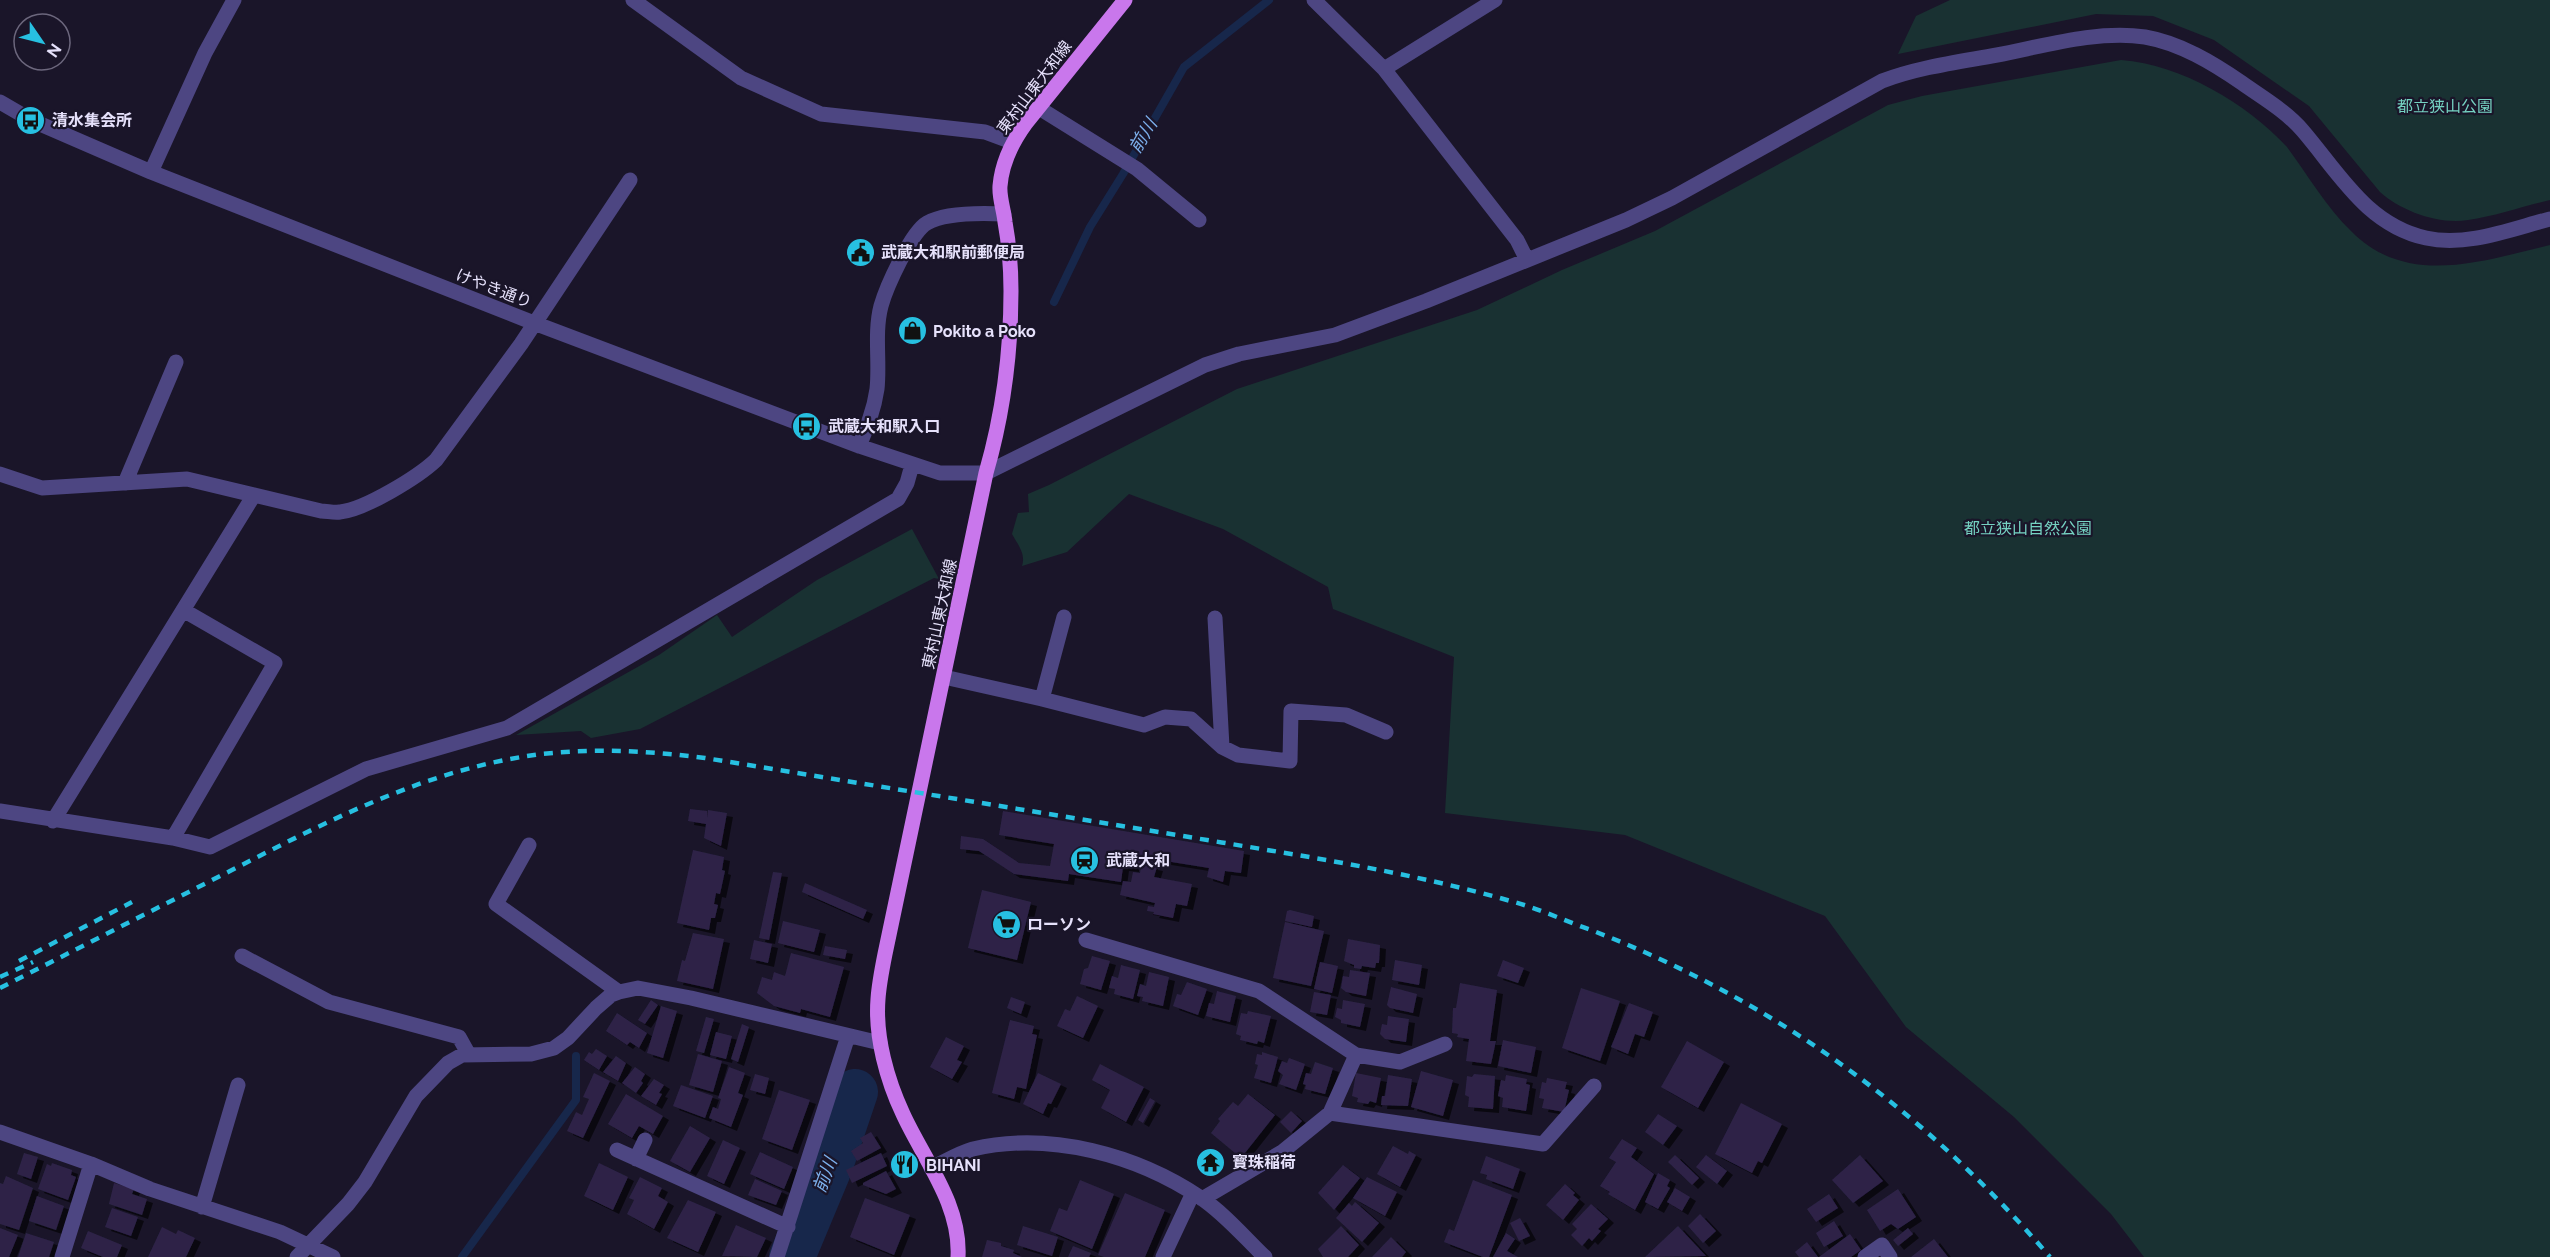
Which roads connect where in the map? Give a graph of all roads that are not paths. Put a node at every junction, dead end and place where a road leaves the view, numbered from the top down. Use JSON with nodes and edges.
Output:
{"nodes":[{"id":1,"x":234,"y":0,"type":"edge"},
{"id":2,"x":633,"y":0,"type":"edge"},
{"id":3,"x":1125,"y":0,"type":"edge"},
{"id":4,"x":1314,"y":0,"type":"edge"},
{"id":5,"x":1495,"y":0,"type":"edge"},
{"id":6,"x":1384,"y":69,"type":"junction"},
{"id":7,"x":0,"y":102,"type":"edge"},
{"id":8,"x":1039,"y":108,"type":"junction"},
{"id":9,"x":1012,"y":142,"type":"junction"},
{"id":10,"x":151,"y":172,"type":"junction"},
{"id":11,"x":630,"y":180,"type":"dead end"},
{"id":12,"x":1004,"y":214,"type":"junction"},
{"id":13,"x":2550,"y":219,"type":"edge"},
{"id":14,"x":1199,"y":220,"type":"dead end"},
{"id":15,"x":1527,"y":260,"type":"junction"},
{"id":16,"x":534,"y":322,"type":"junction"},
{"id":17,"x":176,"y":362,"type":"dead end"},
{"id":18,"x":859,"y":446,"type":"junction"},
{"id":19,"x":912,"y":465,"type":"junction"},
{"id":20,"x":986,"y":473,"type":"junction"},
{"id":21,"x":0,"y":474,"type":"edge"},
{"id":22,"x":125,"y":483,"type":"junction"},
{"id":23,"x":254,"y":495,"type":"junction"},
{"id":24,"x":183,"y":610,"type":"junction"},
{"id":25,"x":1064,"y":617,"type":"dead end"},
{"id":26,"x":1215,"y":618,"type":"dead end"},
{"id":27,"x":944,"y":677,"type":"junction"},
{"id":28,"x":1042,"y":699,"type":"junction"},
{"id":29,"x":1386,"y":732,"type":"dead end"},
{"id":30,"x":1222,"y":747,"type":"junction"},
{"id":31,"x":0,"y":812,"type":"edge"},
{"id":32,"x":53,"y":820,"type":"junction"},
{"id":33,"x":173,"y":838,"type":"junction"},
{"id":34,"x":529,"y":845,"type":"dead end"},
{"id":35,"x":1086,"y":940,"type":"dead end"},
{"id":36,"x":242,"y":956,"type":"dead end"},
{"id":37,"x":619,"y":992,"type":"junction"},
{"id":38,"x":848,"y":1036,"type":"junction"},
{"id":39,"x":880,"y":1043,"type":"junction"},
{"id":40,"x":1445,"y":1044,"type":"dead end"},
{"id":41,"x":469,"y":1055,"type":"junction"},
{"id":42,"x":1356,"y":1055,"type":"junction"},
{"id":43,"x":238,"y":1085,"type":"dead end"},
{"id":44,"x":1594,"y":1086,"type":"dead end"},
{"id":45,"x":1330,"y":1113,"type":"junction"},
{"id":46,"x":0,"y":1132,"type":"edge"},
{"id":47,"x":645,"y":1140,"type":"dead end"},
{"id":48,"x":617,"y":1150,"type":"dead end"},
{"id":49,"x":636,"y":1159,"type":"junction"},
{"id":50,"x":91,"y":1164,"type":"junction"},
{"id":51,"x":931,"y":1168,"type":"junction"},
{"id":52,"x":1198,"y":1196,"type":"junction"},
{"id":53,"x":202,"y":1207,"type":"junction"},
{"id":54,"x":788,"y":1227,"type":"junction"},
{"id":55,"x":302,"y":1252,"type":"edge"},
{"id":56,"x":62,"y":1257,"type":"edge"},
{"id":57,"x":333,"y":1257,"type":"edge"},
{"id":58,"x":777,"y":1257,"type":"edge"},
{"id":59,"x":958,"y":1257,"type":"edge"},
{"id":60,"x":1163,"y":1257,"type":"edge"},
{"id":61,"x":1265,"y":1257,"type":"edge"},
{"id":62,"x":1865,"y":1257,"type":"edge"},
{"id":63,"x":1890,"y":1257,"type":"edge"}],
"edges":[{"from":1,"to":10,"type":"street"},
{"from":2,"to":9,"type":"street"},
{"from":3,"to":8,"type":"main road","name":"東村山東大和線"},
{"from":4,"to":6,"type":"street"},
{"from":5,"to":6,"type":"street"},
{"from":6,"to":15,"type":"street"},
{"from":7,"to":10,"type":"street","name":"けやき通り"},
{"from":8,"to":9,"type":"main road","name":"東村山東大和線"},
{"from":8,"to":14,"type":"street"},
{"from":9,"to":12,"type":"main road","name":"東村山東大和線"},
{"from":10,"to":16,"type":"street","name":"けやき通り"},
{"from":11,"to":16,"type":"street"},
{"from":12,"to":18,"type":"street"},
{"from":12,"to":20,"type":"main road","name":"東村山東大和線"},
{"from":13,"to":15,"type":"street"},
{"from":15,"to":20,"type":"street"},
{"from":16,"to":18,"type":"street","name":"けやき通り"},
{"from":16,"to":23,"type":"street"},
{"from":17,"to":22,"type":"street"},
{"from":18,"to":19,"type":"street","name":"けやき通り"},
{"from":19,"to":20,"type":"street","name":"けやき通り"},
{"from":19,"to":33,"type":"street"},
{"from":20,"to":27,"type":"main road","name":"東村山東大和線"},
{"from":21,"to":22,"type":"street"},
{"from":22,"to":23,"type":"street"},
{"from":23,"to":24,"type":"street"},
{"from":24,"to":32,"type":"street"},
{"from":24,"to":33,"type":"street"},
{"from":25,"to":28,"type":"street"},
{"from":26,"to":30,"type":"street"},
{"from":27,"to":28,"type":"street"},
{"from":27,"to":39,"type":"main road","name":"東村山東大和線"},
{"from":28,"to":30,"type":"street"},
{"from":29,"to":30,"type":"street"},
{"from":31,"to":32,"type":"street"},
{"from":32,"to":33,"type":"street"},
{"from":34,"to":37,"type":"street"},
{"from":35,"to":42,"type":"street"},
{"from":36,"to":41,"type":"street"},
{"from":37,"to":38,"type":"street"},
{"from":37,"to":41,"type":"street"},
{"from":38,"to":39,"type":"street"},
{"from":38,"to":54,"type":"street"},
{"from":39,"to":51,"type":"main road","name":"東村山東大和線"},
{"from":40,"to":42,"type":"street"},
{"from":41,"to":55,"type":"street"},
{"from":42,"to":45,"type":"street"},
{"from":43,"to":53,"type":"street"},
{"from":44,"to":45,"type":"street"},
{"from":45,"to":52,"type":"street"},
{"from":46,"to":50,"type":"street"},
{"from":47,"to":49,"type":"street"},
{"from":48,"to":49,"type":"street"},
{"from":49,"to":54,"type":"street"},
{"from":50,"to":53,"type":"street"},
{"from":50,"to":56,"type":"street"},
{"from":51,"to":52,"type":"street"},
{"from":51,"to":59,"type":"main road","name":"東村山東大和線"},
{"from":52,"to":60,"type":"street"},
{"from":52,"to":61,"type":"street"},
{"from":53,"to":55,"type":"street"},
{"from":54,"to":58,"type":"street"},
{"from":55,"to":57,"type":"street"},
{"from":62,"to":63,"type":"street"}]}
